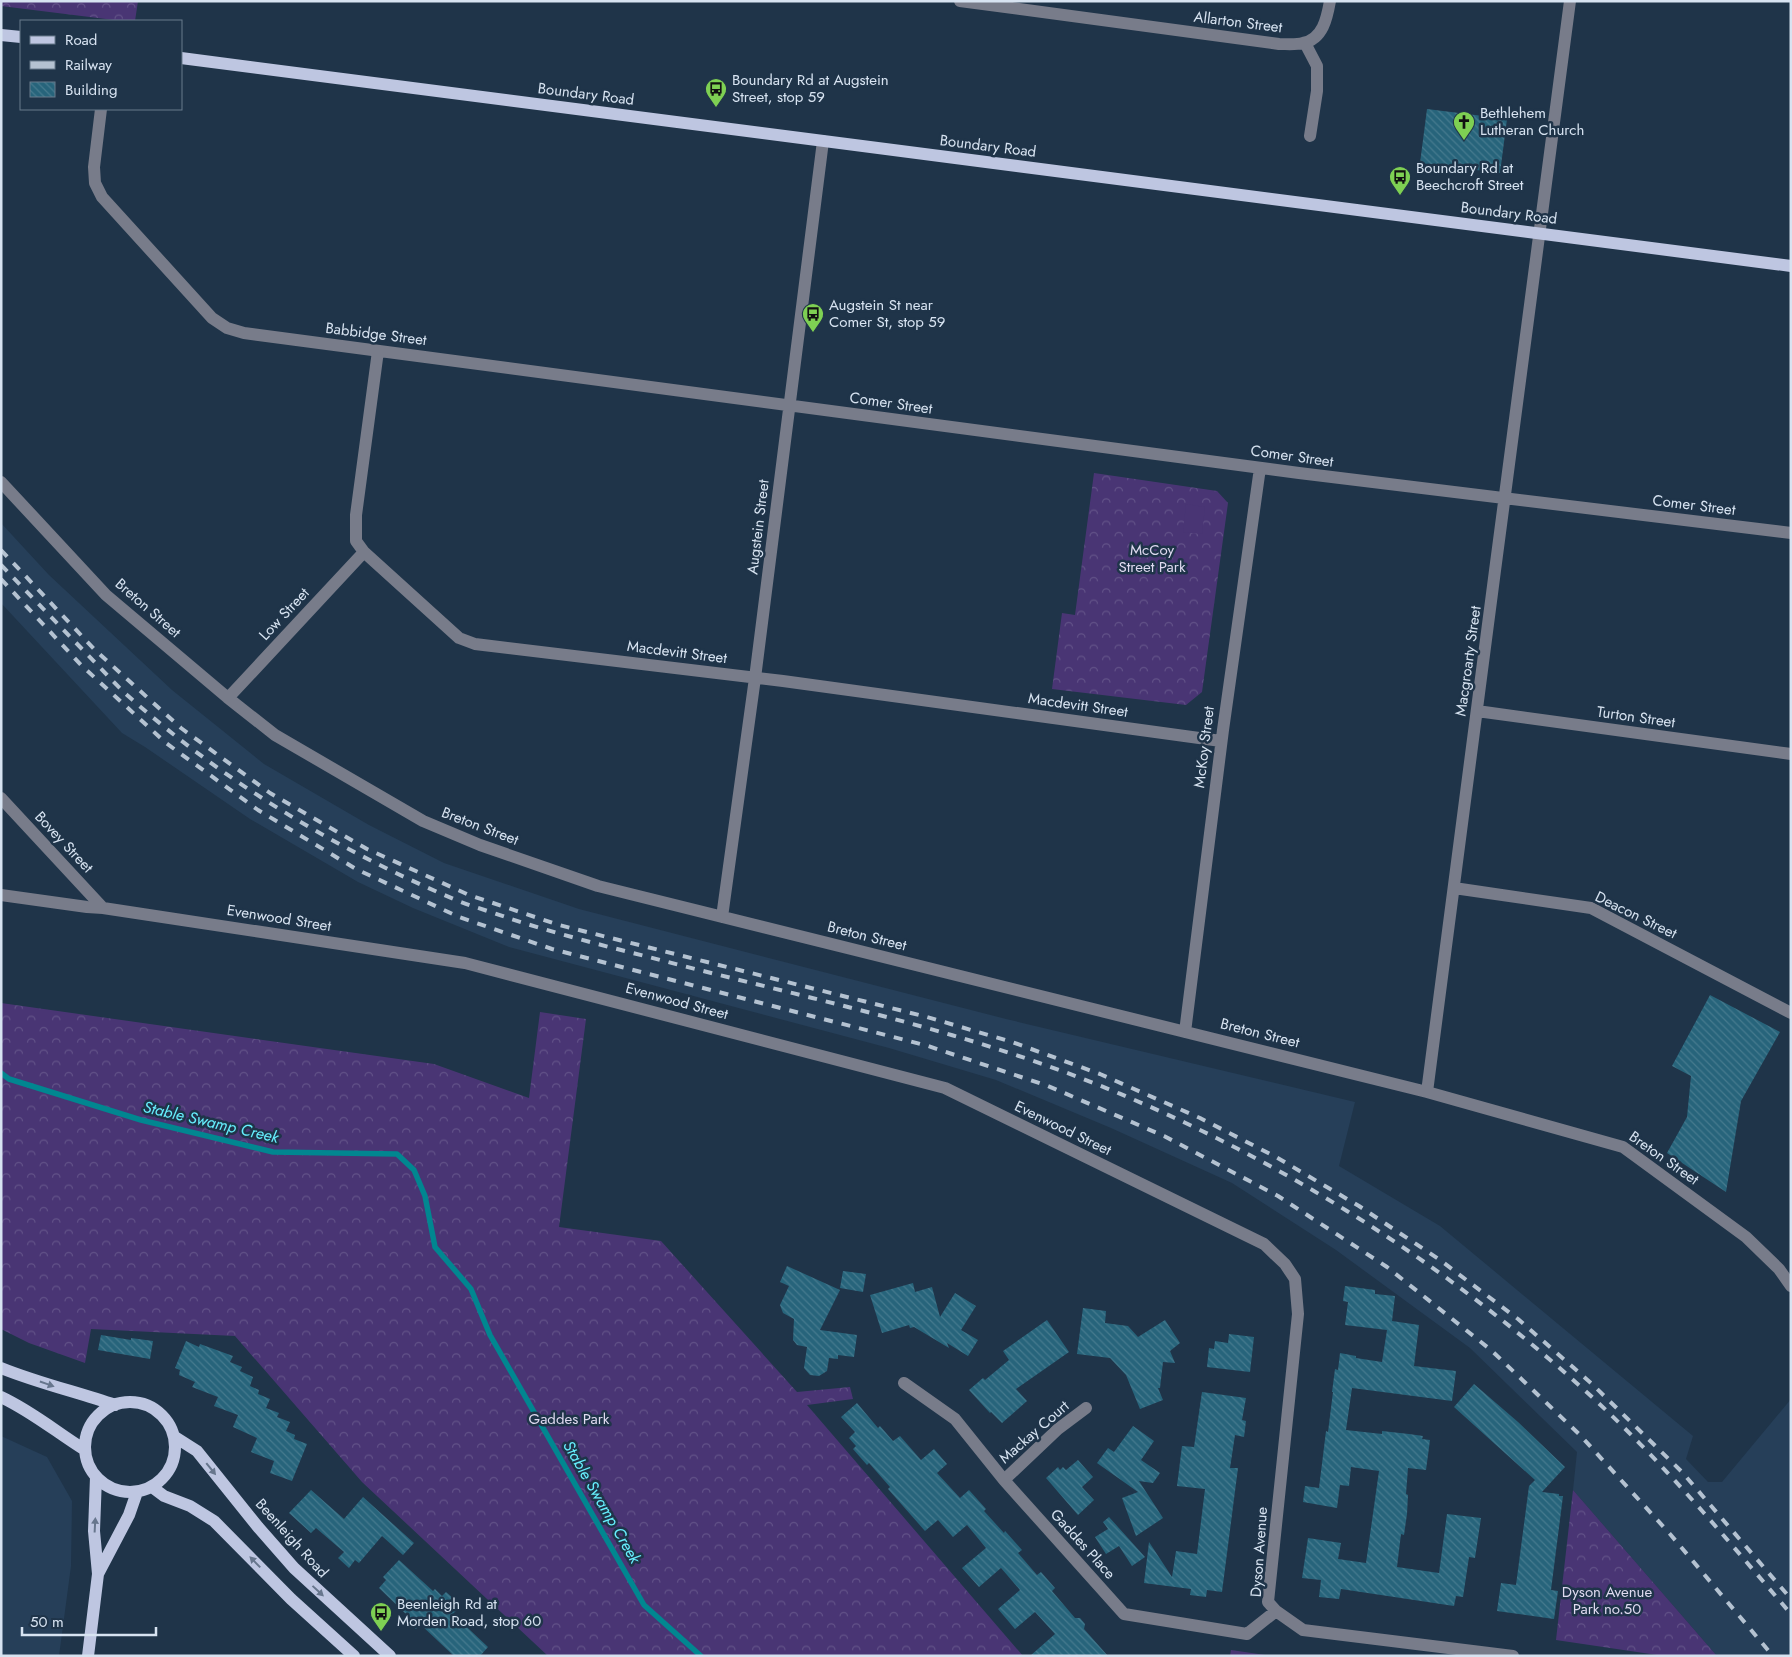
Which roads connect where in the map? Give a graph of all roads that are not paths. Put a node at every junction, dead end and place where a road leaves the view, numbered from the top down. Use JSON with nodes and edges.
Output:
{"nodes":[{"id":1,"x":960,"y":1,"type":"edge"},
{"id":2,"x":1330,"y":1,"type":"edge"},
{"id":3,"x":1570,"y":1,"type":"edge"},
{"id":4,"x":1,"y":35,"type":"edge"},
{"id":5,"x":20,"y":37,"type":"edge"},
{"id":6,"x":1305,"y":43,"type":"junction"},
{"id":7,"x":182,"y":58,"type":"edge"},
{"id":8,"x":100,"y":110,"type":"edge"},
{"id":9,"x":1310,"y":136,"type":"dead end"},
{"id":10,"x":823,"y":141,"type":"junction"},
{"id":11,"x":1538,"y":234,"type":"junction"},
{"id":12,"x":1791,"y":266,"type":"edge"},
{"id":13,"x":378,"y":351,"type":"junction"},
{"id":14,"x":790,"y":405,"type":"junction"},
{"id":15,"x":1260,"y":468,"type":"junction"},
{"id":16,"x":1,"y":482,"type":"edge"},
{"id":17,"x":1504,"y":499,"type":"junction"},
{"id":18,"x":1791,"y":533,"type":"edge"},
{"id":19,"x":364,"y":552,"type":"junction"},
{"id":20,"x":755,"y":678,"type":"junction"},
{"id":21,"x":228,"y":698,"type":"junction"},
{"id":22,"x":1478,"y":711,"type":"junction"},
{"id":23,"x":1221,"y":741,"type":"junction"},
{"id":24,"x":1791,"y":754,"type":"edge"},
{"id":25,"x":1,"y":798,"type":"edge"},
{"id":26,"x":1454,"y":888,"type":"junction"},
{"id":27,"x":1,"y":895,"type":"edge"},
{"id":28,"x":103,"y":908,"type":"junction"},
{"id":29,"x":722,"y":917,"type":"junction"},
{"id":30,"x":1791,"y":1013,"type":"edge"},
{"id":31,"x":1185,"y":1032,"type":"junction"},
{"id":32,"x":1427,"y":1092,"type":"junction"},
{"id":33,"x":1295,"y":1279,"type":"joint"},
{"id":34,"x":1791,"y":1286,"type":"edge"},
{"id":35,"x":1,"y":1368,"type":"edge"},
{"id":36,"x":904,"y":1383,"type":"dead end"},
{"id":37,"x":1,"y":1397,"type":"edge"},
{"id":38,"x":115,"y":1404,"type":"junction"},
{"id":39,"x":1086,"y":1408,"type":"dead end"},
{"id":40,"x":175,"y":1437,"type":"junction"},
{"id":41,"x":85,"y":1450,"type":"junction"},
{"id":42,"x":96,"y":1477,"type":"junction"},
{"id":43,"x":1004,"y":1480,"type":"junction"},
{"id":44,"x":152,"y":1487,"type":"junction"},
{"id":45,"x":137,"y":1492,"type":"junction"},
{"id":46,"x":98,"y":1574,"type":"junction"},
{"id":47,"x":1276,"y":1611,"type":"junction"},
{"id":48,"x":88,"y":1656,"type":"edge"},
{"id":49,"x":354,"y":1656,"type":"edge"},
{"id":50,"x":390,"y":1656,"type":"edge"},
{"id":51,"x":1514,"y":1656,"type":"edge"}],
"edges":[{"from":1,"to":6,"type":"street","name":"Allarton Street"},
{"from":2,"to":6,"type":"street"},
{"from":3,"to":11,"type":"street","name":"Macgroarty Street"},
{"from":4,"to":5,"type":"main road"},
{"from":6,"to":9,"type":"street"},
{"from":7,"to":10,"type":"main road","name":"Boundary Road"},
{"from":8,"to":13,"type":"street","name":"Babbidge Street"},
{"from":10,"to":11,"type":"main road","name":"Boundary Road"},
{"from":10,"to":14,"type":"street","name":"Augstein Street"},
{"from":11,"to":12,"type":"main road","name":"Boundary Road"},
{"from":11,"to":17,"type":"street","name":"Macgroarty Street"},
{"from":13,"to":14,"type":"street","name":"Babbidge Street"},
{"from":13,"to":19,"type":"street","name":"Macdevitt Street"},
{"from":14,"to":15,"type":"street","name":"Comer Street"},
{"from":14,"to":20,"type":"street","name":"Augstein Street"},
{"from":15,"to":17,"type":"street","name":"Comer Street"},
{"from":15,"to":23,"type":"street","name":"McKoy Street"},
{"from":16,"to":21,"type":"street","name":"Breton Street"},
{"from":17,"to":18,"type":"street","name":"Comer Street"},
{"from":17,"to":22,"type":"street","name":"Macgroarty Street"},
{"from":19,"to":20,"type":"street","name":"Macdevitt Street"},
{"from":19,"to":21,"type":"street","name":"Low Street"},
{"from":20,"to":23,"type":"street","name":"Macdevitt Street"},
{"from":20,"to":29,"type":"street","name":"Augstein Street"},
{"from":21,"to":29,"type":"street","name":"Breton Street"},
{"from":22,"to":24,"type":"street","name":"Turton Street"},
{"from":22,"to":26,"type":"street","name":"Macgroarty Street"},
{"from":23,"to":31,"type":"street","name":"McKoy Street"},
{"from":25,"to":28,"type":"street","name":"Bovey Street"},
{"from":26,"to":30,"type":"street","name":"Deacon Street"},
{"from":26,"to":32,"type":"street","name":"Macgroarty Street"},
{"from":27,"to":28,"type":"street","name":"Evenwood Street"},
{"from":28,"to":33,"type":"street","name":"Evenwood Street"},
{"from":29,"to":31,"type":"street","name":"Breton Street"},
{"from":31,"to":32,"type":"street","name":"Breton Street"},
{"from":32,"to":34,"type":"street","name":"Breton Street"},
{"from":33,"to":47,"type":"street","name":"Dyson Avenue"},
{"from":35,"to":38,"type":"main road","one_way":true},
{"from":36,"to":43,"type":"street","name":"Gaddes Place"},
{"from":37,"to":41,"type":"main road"},
{"from":38,"to":40,"type":"main road"},
{"from":38,"to":41,"type":"main road"},
{"from":39,"to":43,"type":"street","name":"Mackay Court"},
{"from":40,"to":44,"type":"main road"},
{"from":40,"to":50,"type":"main road","name":"Beenleigh Road","one_way":true},
{"from":41,"to":42,"type":"main road"},
{"from":42,"to":45,"type":"main road"},
{"from":46,"to":42,"type":"main road","one_way":true},
{"from":43,"to":47,"type":"street","name":"Gaddes Place"},
{"from":44,"to":45,"type":"main road"},
{"from":49,"to":44,"type":"main road","one_way":true},
{"from":45,"to":46,"type":"main road"},
{"from":46,"to":48,"type":"main road"},
{"from":47,"to":51,"type":"street","name":"Dyson Avenue"}]}
